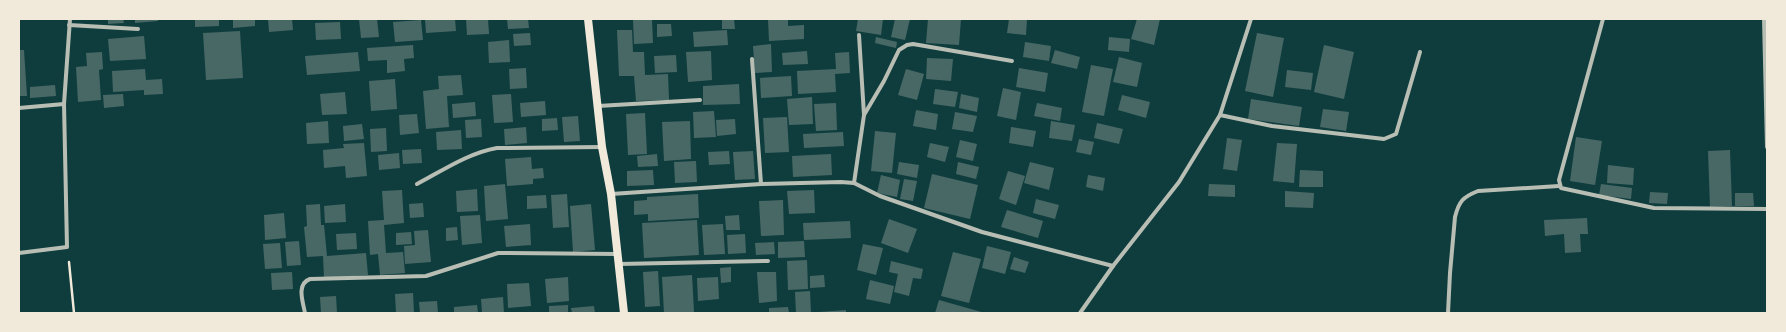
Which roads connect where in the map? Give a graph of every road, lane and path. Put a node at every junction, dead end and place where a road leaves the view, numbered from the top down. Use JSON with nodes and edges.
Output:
{"nodes":[{"id":1,"x":70,"y":19,"type":"edge"},
{"id":2,"x":588,"y":19,"type":"edge"},
{"id":3,"x":1251,"y":19,"type":"edge"},
{"id":4,"x":1603,"y":19,"type":"edge"},
{"id":5,"x":1764,"y":19,"type":"edge"},
{"id":6,"x":69,"y":25,"type":"junction"},
{"id":7,"x":138,"y":29,"type":"dead end"},
{"id":8,"x":859,"y":35,"type":"dead end"},
{"id":9,"x":1420,"y":52,"type":"dead end"},
{"id":10,"x":752,"y":59,"type":"dead end"},
{"id":11,"x":1012,"y":61,"type":"dead end"},
{"id":12,"x":700,"y":100,"type":"dead end"},
{"id":13,"x":64,"y":104,"type":"junction"},
{"id":14,"x":598,"y":106,"type":"junction"},
{"id":15,"x":19,"y":108,"type":"edge"},
{"id":16,"x":1220,"y":115,"type":"junction"},
{"id":17,"x":864,"y":116,"type":"junction"},
{"id":18,"x":602,"y":147,"type":"junction"},
{"id":19,"x":1767,"y":147,"type":"edge"},
{"id":20,"x":854,"y":183,"type":"junction"},
{"id":21,"x":417,"y":184,"type":"dead end"},
{"id":22,"x":761,"y":184,"type":"junction"},
{"id":23,"x":1559,"y":186,"type":"junction"},
{"id":24,"x":611,"y":194,"type":"junction"},
{"id":25,"x":1767,"y":210,"type":"edge"},
{"id":26,"x":67,"y":247,"type":"junction"},
{"id":27,"x":19,"y":253,"type":"edge"},
{"id":28,"x":618,"y":254,"type":"junction"},
{"id":29,"x":768,"y":261,"type":"dead end"},
{"id":30,"x":619,"y":264,"type":"junction"},
{"id":31,"x":1113,"y":266,"type":"junction"},
{"id":32,"x":74,"y":313,"type":"edge"},
{"id":33,"x":305,"y":313,"type":"edge"},
{"id":34,"x":624,"y":313,"type":"edge"},
{"id":35,"x":1080,"y":313,"type":"edge"},
{"id":36,"x":1448,"y":313,"type":"edge"}],
"edges":[{"from":1,"to":6,"type":"street"},
{"from":2,"to":14,"type":"main road"},
{"from":3,"to":16,"type":"street"},
{"from":4,"to":23,"type":"street"},
{"from":5,"to":19,"type":"street"},
{"from":6,"to":7,"type":"street"},
{"from":6,"to":13,"type":"street"},
{"from":8,"to":17,"type":"street"},
{"from":9,"to":16,"type":"street"},
{"from":10,"to":22,"type":"street"},
{"from":11,"to":17,"type":"street"},
{"from":12,"to":14,"type":"street"},
{"from":13,"to":15,"type":"street"},
{"from":13,"to":26,"type":"street"},
{"from":14,"to":18,"type":"main road"},
{"from":16,"to":31,"type":"street"},
{"from":17,"to":20,"type":"street"},
{"from":18,"to":21,"type":"street"},
{"from":18,"to":24,"type":"main road"},
{"from":20,"to":22,"type":"street"},
{"from":20,"to":31,"type":"street"},
{"from":22,"to":24,"type":"street"},
{"from":23,"to":25,"type":"street"},
{"from":23,"to":36,"type":"street"},
{"from":24,"to":28,"type":"main road"},
{"from":26,"to":27,"type":"street"},
{"from":26,"to":32,"type":"path"},
{"from":28,"to":30,"type":"main road"},
{"from":28,"to":33,"type":"street"},
{"from":29,"to":30,"type":"street"},
{"from":30,"to":34,"type":"main road"},
{"from":31,"to":35,"type":"street"}]}
